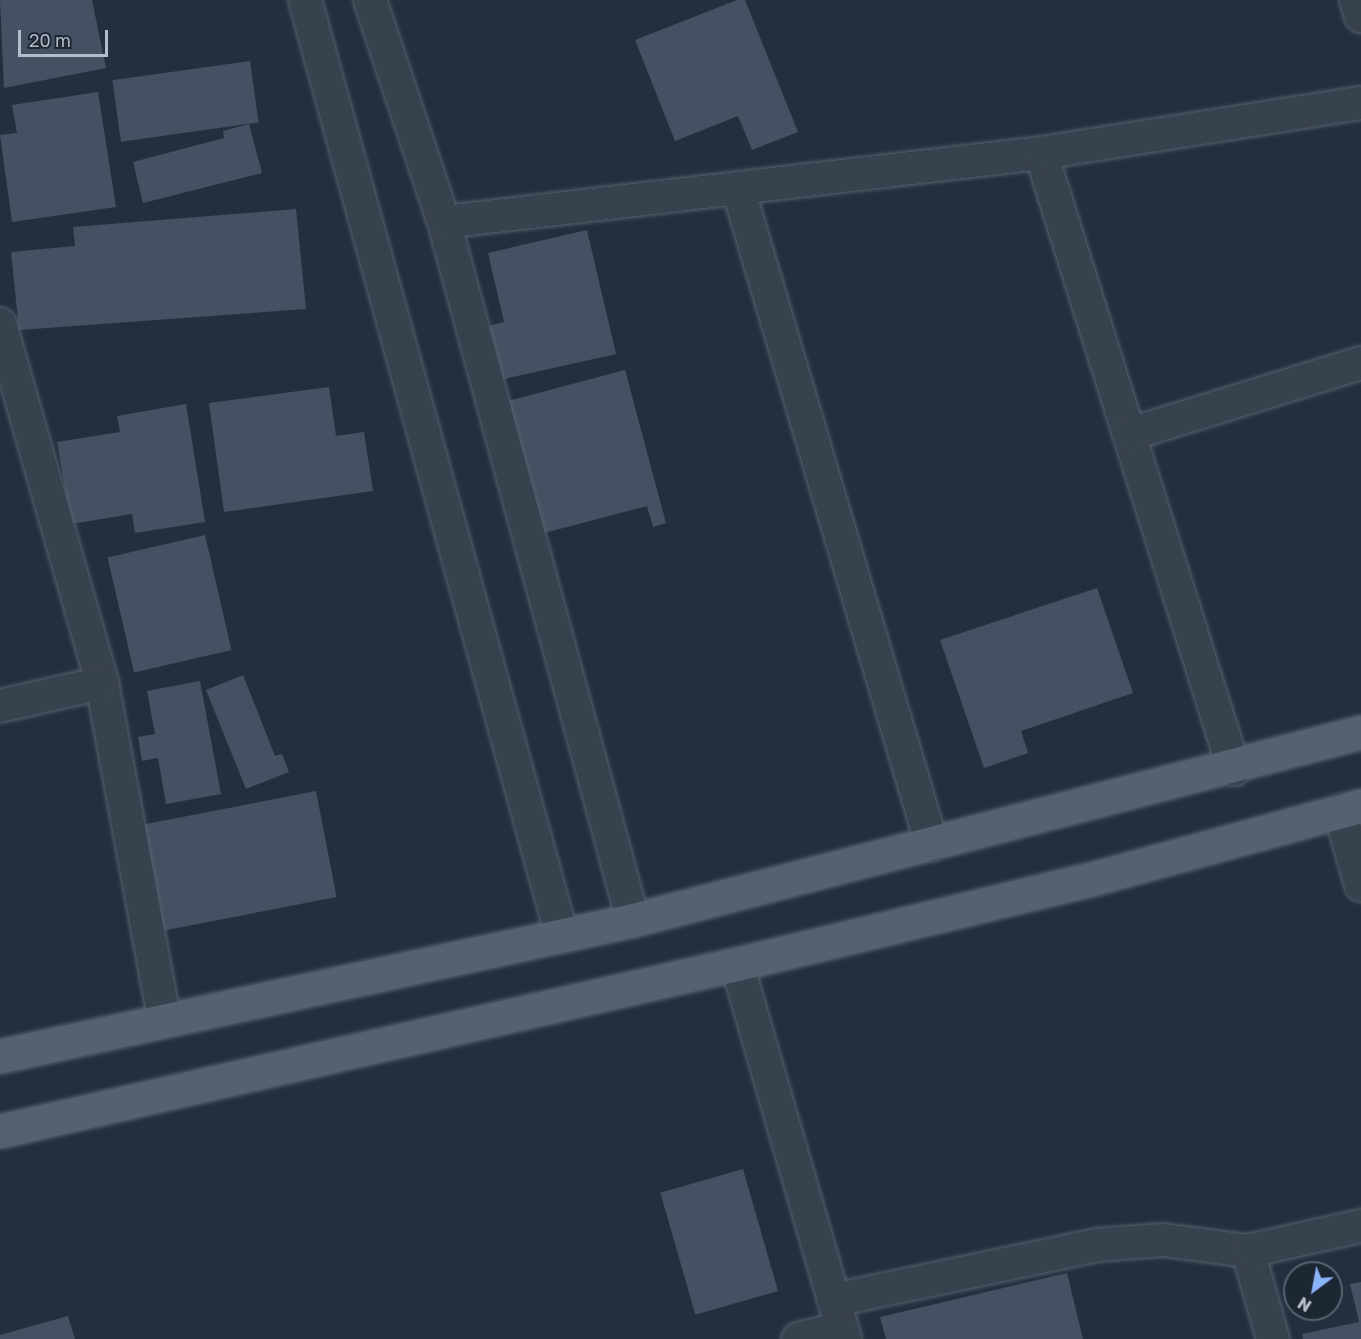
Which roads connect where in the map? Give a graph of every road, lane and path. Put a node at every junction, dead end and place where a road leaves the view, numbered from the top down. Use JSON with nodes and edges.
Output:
{"nodes":[{"id":1,"x":306,"y":0,"type":"edge"},
{"id":2,"x":370,"y":0,"type":"edge"},
{"id":3,"x":1356,"y":0,"type":"edge"},
{"id":4,"x":1361,"y":16,"type":"edge"},
{"id":5,"x":1361,"y":103,"type":"edge"},
{"id":6,"x":1041,"y":153,"type":"junction"},
{"id":7,"x":738,"y":188,"type":"junction"},
{"id":8,"x":444,"y":222,"type":"junction"},
{"id":9,"x":0,"y":324,"type":"edge"},
{"id":10,"x":1361,"y":363,"type":"edge"},
{"id":11,"x":1130,"y":434,"type":"junction"},
{"id":12,"x":102,"y":683,"type":"junction"},
{"id":13,"x":0,"y":706,"type":"edge"},
{"id":14,"x":1361,"y":732,"type":"edge"},
{"id":15,"x":1234,"y":769,"type":"junction"},
{"id":16,"x":1350,"y":809,"type":"edge"},
{"id":17,"x":932,"y":845,"type":"junction"},
{"id":18,"x":1361,"y":885,"type":"edge"},
{"id":19,"x":633,"y":920,"type":"junction"},
{"id":20,"x":562,"y":936,"type":"junction"},
{"id":21,"x":737,"y":964,"type":"junction"},
{"id":22,"x":164,"y":1019,"type":"junction"},
{"id":23,"x":0,"y":1056,"type":"edge"},
{"id":24,"x":0,"y":1131,"type":"edge"},
{"id":25,"x":1361,"y":1226,"type":"edge"},
{"id":26,"x":1248,"y":1251,"type":"junction"},
{"id":27,"x":840,"y":1322,"type":"edge"},
{"id":28,"x":798,"y":1339,"type":"edge"},
{"id":29,"x":1273,"y":1339,"type":"edge"}],
"edges":[{"from":1,"to":20,"type":"street"},
{"from":2,"to":8,"type":"street"},
{"from":3,"to":4,"type":"street"},
{"from":5,"to":6,"type":"street"},
{"from":6,"to":7,"type":"street"},
{"from":6,"to":11,"type":"street"},
{"from":7,"to":8,"type":"street"},
{"from":7,"to":17,"type":"street"},
{"from":8,"to":19,"type":"street"},
{"from":9,"to":12,"type":"street"},
{"from":10,"to":11,"type":"street"},
{"from":11,"to":15,"type":"street"},
{"from":12,"to":13,"type":"street"},
{"from":12,"to":22,"type":"street"},
{"from":14,"to":15,"type":"main road"},
{"from":15,"to":17,"type":"main road"},
{"from":16,"to":18,"type":"street"},
{"from":16,"to":21,"type":"main road"},
{"from":17,"to":19,"type":"main road"},
{"from":19,"to":20,"type":"main road"},
{"from":20,"to":22,"type":"main road"},
{"from":21,"to":24,"type":"main road"},
{"from":21,"to":27,"type":"street"},
{"from":22,"to":23,"type":"main road"},
{"from":25,"to":26,"type":"street"},
{"from":26,"to":27,"type":"street"},
{"from":26,"to":29,"type":"street"},
{"from":27,"to":28,"type":"street"}]}
